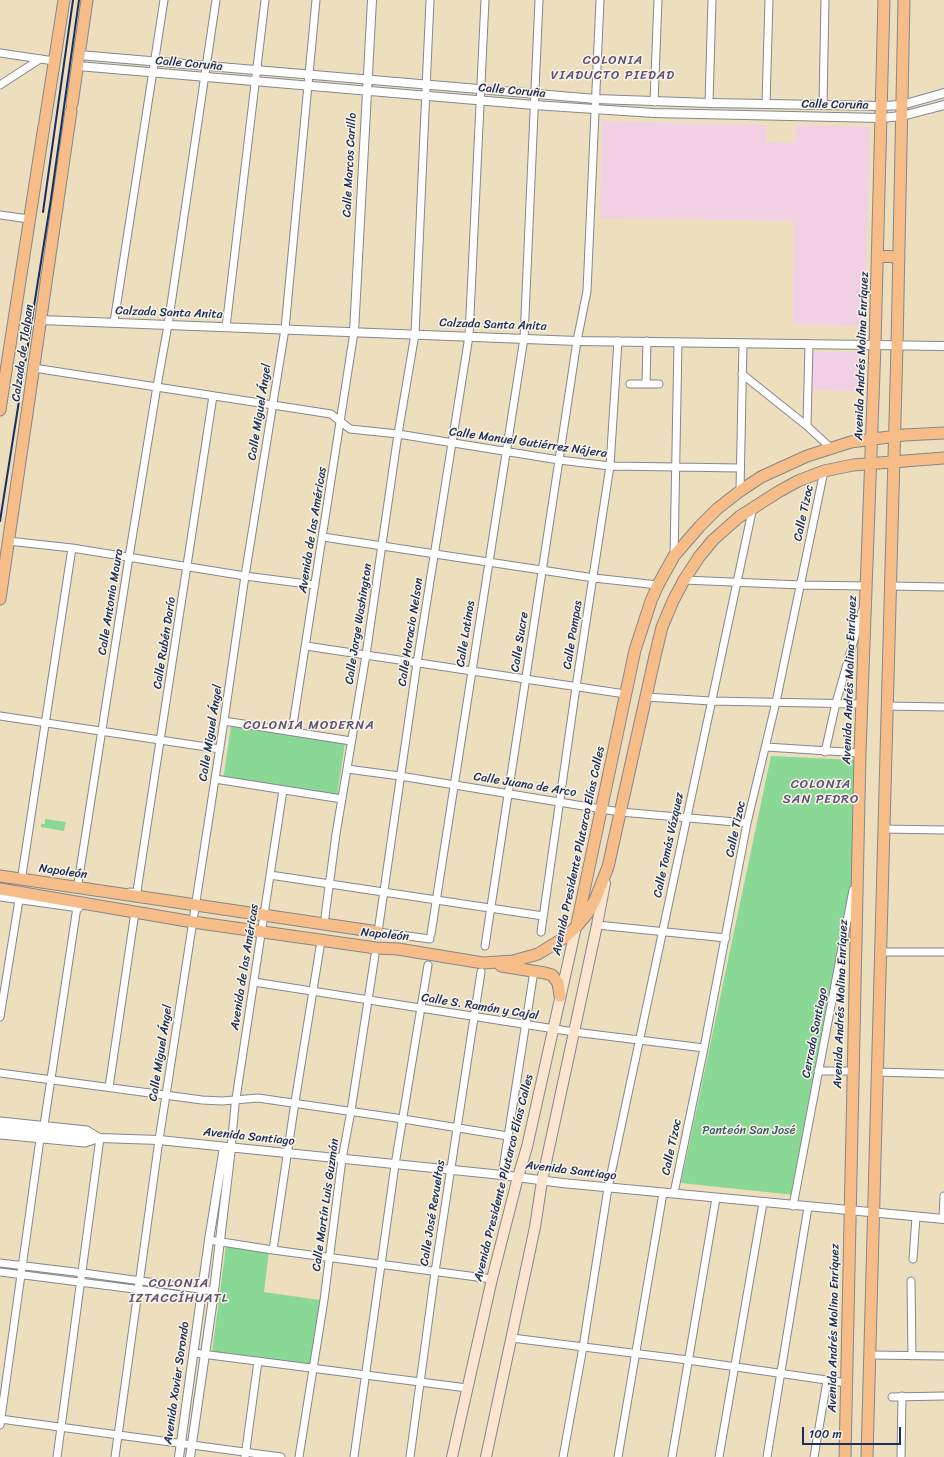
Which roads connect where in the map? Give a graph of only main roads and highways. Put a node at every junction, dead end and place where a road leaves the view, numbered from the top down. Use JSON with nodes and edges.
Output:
{"nodes":[{"id":1,"x":64,"y":0,"type":"edge"},
{"id":2,"x":87,"y":0,"type":"edge"},
{"id":3,"x":884,"y":0,"type":"edge"},
{"id":4,"x":904,"y":0,"type":"edge"},
{"id":5,"x":878,"y":256,"type":"junction"},
{"id":6,"x":899,"y":257,"type":"junction"},
{"id":7,"x":2,"y":378,"type":"edge"},
{"id":8,"x":0,"y":410,"type":"edge"},
{"id":9,"x":944,"y":433,"type":"edge"},
{"id":10,"x":894,"y":436,"type":"junction"},
{"id":11,"x":872,"y":439,"type":"junction"},
{"id":12,"x":944,"y":458,"type":"edge"},
{"id":13,"x":893,"y":462,"type":"junction"},
{"id":14,"x":872,"y":463,"type":"junction"},
{"id":15,"x":0,"y":599,"type":"edge"},
{"id":16,"x":608,"y":867,"type":"junction"},
{"id":17,"x":0,"y":876,"type":"edge"},
{"id":18,"x":0,"y":889,"type":"edge"},
{"id":19,"x":576,"y":927,"type":"junction"},
{"id":20,"x":378,"y":932,"type":"road end"},
{"id":21,"x":482,"y":968,"type":"junction"},
{"id":22,"x":560,"y":996,"type":"junction"},
{"id":23,"x":452,"y":1457,"type":"edge"},
{"id":24,"x":486,"y":1457,"type":"edge"},
{"id":25,"x":845,"y":1457,"type":"edge"},
{"id":26,"x":867,"y":1457,"type":"edge"}],
"edges":[{"from":1,"to":7,"type":"main road","name":"Calzada de Tlalpan"},
{"from":2,"to":15,"type":"main road","name":"Calzada de Tlalpan"},
{"from":3,"to":5,"type":"main road","name":"Avenida Andrés Molina Enríquez"},
{"from":4,"to":6,"type":"main road"},
{"from":5,"to":6,"type":"main road"},
{"from":5,"to":11,"type":"main road","name":"Avenida Andrés Molina Enríquez"},
{"from":6,"to":10,"type":"main road"},
{"from":7,"to":8,"type":"main road","name":"Calzada de Tlalpan"},
{"from":9,"to":10,"type":"main road","name":"Avenida Presidente Plutarco Elías Calles"},
{"from":10,"to":11,"type":"main road","name":"Avenida Presidente Plutarco Elías Calles"},
{"from":10,"to":13,"type":"main road"},
{"from":11,"to":14,"type":"main road","name":"Avenida Andrés Molina Enríquez"},
{"from":11,"to":19,"type":"main road","name":"Avenida Presidente Plutarco Elías Calles"},
{"from":12,"to":13,"type":"main road"},
{"from":13,"to":14,"type":"main road"},
{"from":13,"to":26,"type":"main road"},
{"from":14,"to":16,"type":"main road"},
{"from":14,"to":25,"type":"main road","name":"Avenida Andrés Molina Enríquez"},
{"from":16,"to":19,"type":"main road","name":"Napoleón"},
{"from":16,"to":24,"type":"main road"},
{"from":17,"to":20,"type":"main road","name":"Napoleón"},
{"from":18,"to":21,"type":"main road","name":"Napoleón"},
{"from":19,"to":21,"type":"main road","name":"Napoleón"},
{"from":19,"to":22,"type":"main road","name":"Avenida Presidente Plutarco Elías Calles"},
{"from":21,"to":22,"type":"main road"},
{"from":22,"to":23,"type":"main road","name":"Avenida Presidente Plutarco Elías Calles"}]}
